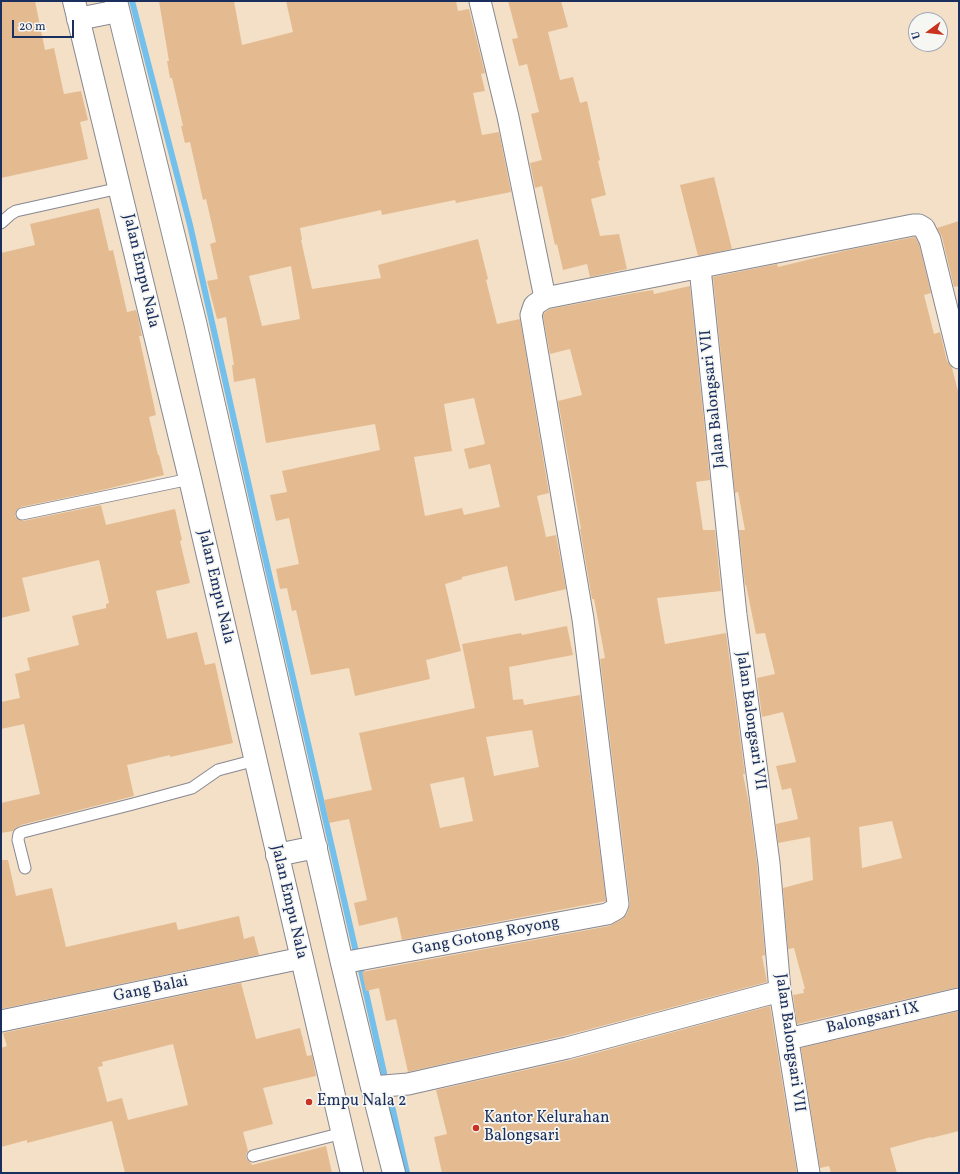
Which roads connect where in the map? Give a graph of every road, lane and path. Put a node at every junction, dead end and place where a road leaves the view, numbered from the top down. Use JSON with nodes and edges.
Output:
{"nodes":[{"id":1,"x":480,"y":1,"type":"edge"},
{"id":2,"x":117,"y":6,"type":"edge"},
{"id":3,"x":76,"y":10,"type":"edge"},
{"id":4,"x":120,"y":188,"type":"junction"},
{"id":5,"x":1,"y":223,"type":"edge"},
{"id":6,"x":700,"y":268,"type":"junction"},
{"id":7,"x":546,"y":298,"type":"junction"},
{"id":8,"x":959,"y":358,"type":"edge"},
{"id":9,"x":190,"y":479,"type":"junction"},
{"id":10,"x":22,"y":514,"type":"dead end"},
{"id":11,"x":256,"y":760,"type":"junction"},
{"id":12,"x":316,"y":847,"type":"junction"},
{"id":13,"x":277,"y":855,"type":"junction"},
{"id":14,"x":25,"y":868,"type":"dead end"},
{"id":15,"x":302,"y":958,"type":"junction"},
{"id":16,"x":348,"y":962,"type":"junction"},
{"id":17,"x":780,"y":991,"type":"junction"},
{"id":18,"x":959,"y":999,"type":"edge"},
{"id":19,"x":1,"y":1022,"type":"edge"},
{"id":20,"x":788,"y":1039,"type":"junction"},
{"id":21,"x":372,"y":1087,"type":"junction"},
{"id":22,"x":343,"y":1133,"type":"junction"},
{"id":23,"x":253,"y":1156,"type":"dead end"},
{"id":24,"x":352,"y":1173,"type":"edge"},
{"id":25,"x":394,"y":1173,"type":"edge"},
{"id":26,"x":809,"y":1173,"type":"edge"}],
"edges":[{"from":1,"to":7,"type":"street"},
{"from":2,"to":3,"type":"main road"},
{"from":2,"to":12,"type":"main road"},
{"from":3,"to":4,"type":"main road","name":"Jalan Empu Nala"},
{"from":4,"to":5,"type":"lane"},
{"from":4,"to":9,"type":"main road","name":"Jalan Empu Nala"},
{"from":6,"to":7,"type":"street"},
{"from":6,"to":8,"type":"street"},
{"from":6,"to":17,"type":"street","name":"Jalan Balongsari VII"},
{"from":7,"to":16,"type":"street","name":"Gang Gotong Royong"},
{"from":9,"to":10,"type":"lane"},
{"from":9,"to":11,"type":"main road","name":"Jalan Empu Nala"},
{"from":11,"to":13,"type":"main road","name":"Jalan Empu Nala"},
{"from":11,"to":14,"type":"lane"},
{"from":12,"to":13,"type":"main road"},
{"from":12,"to":16,"type":"main road"},
{"from":13,"to":15,"type":"main road","name":"Jalan Empu Nala"},
{"from":15,"to":19,"type":"street","name":"Gang Balai"},
{"from":15,"to":22,"type":"main road","name":"Jalan Empu Nala"},
{"from":16,"to":21,"type":"main road"},
{"from":17,"to":20,"type":"street","name":"Jalan Balongsari VII"},
{"from":17,"to":21,"type":"street"},
{"from":18,"to":20,"type":"street","name":"Balongsari IX"},
{"from":20,"to":26,"type":"street","name":"Jalan Balongsari VII"},
{"from":21,"to":25,"type":"main road"},
{"from":22,"to":23,"type":"lane"},
{"from":22,"to":24,"type":"main road","name":"Jalan Empu Nala"}]}
